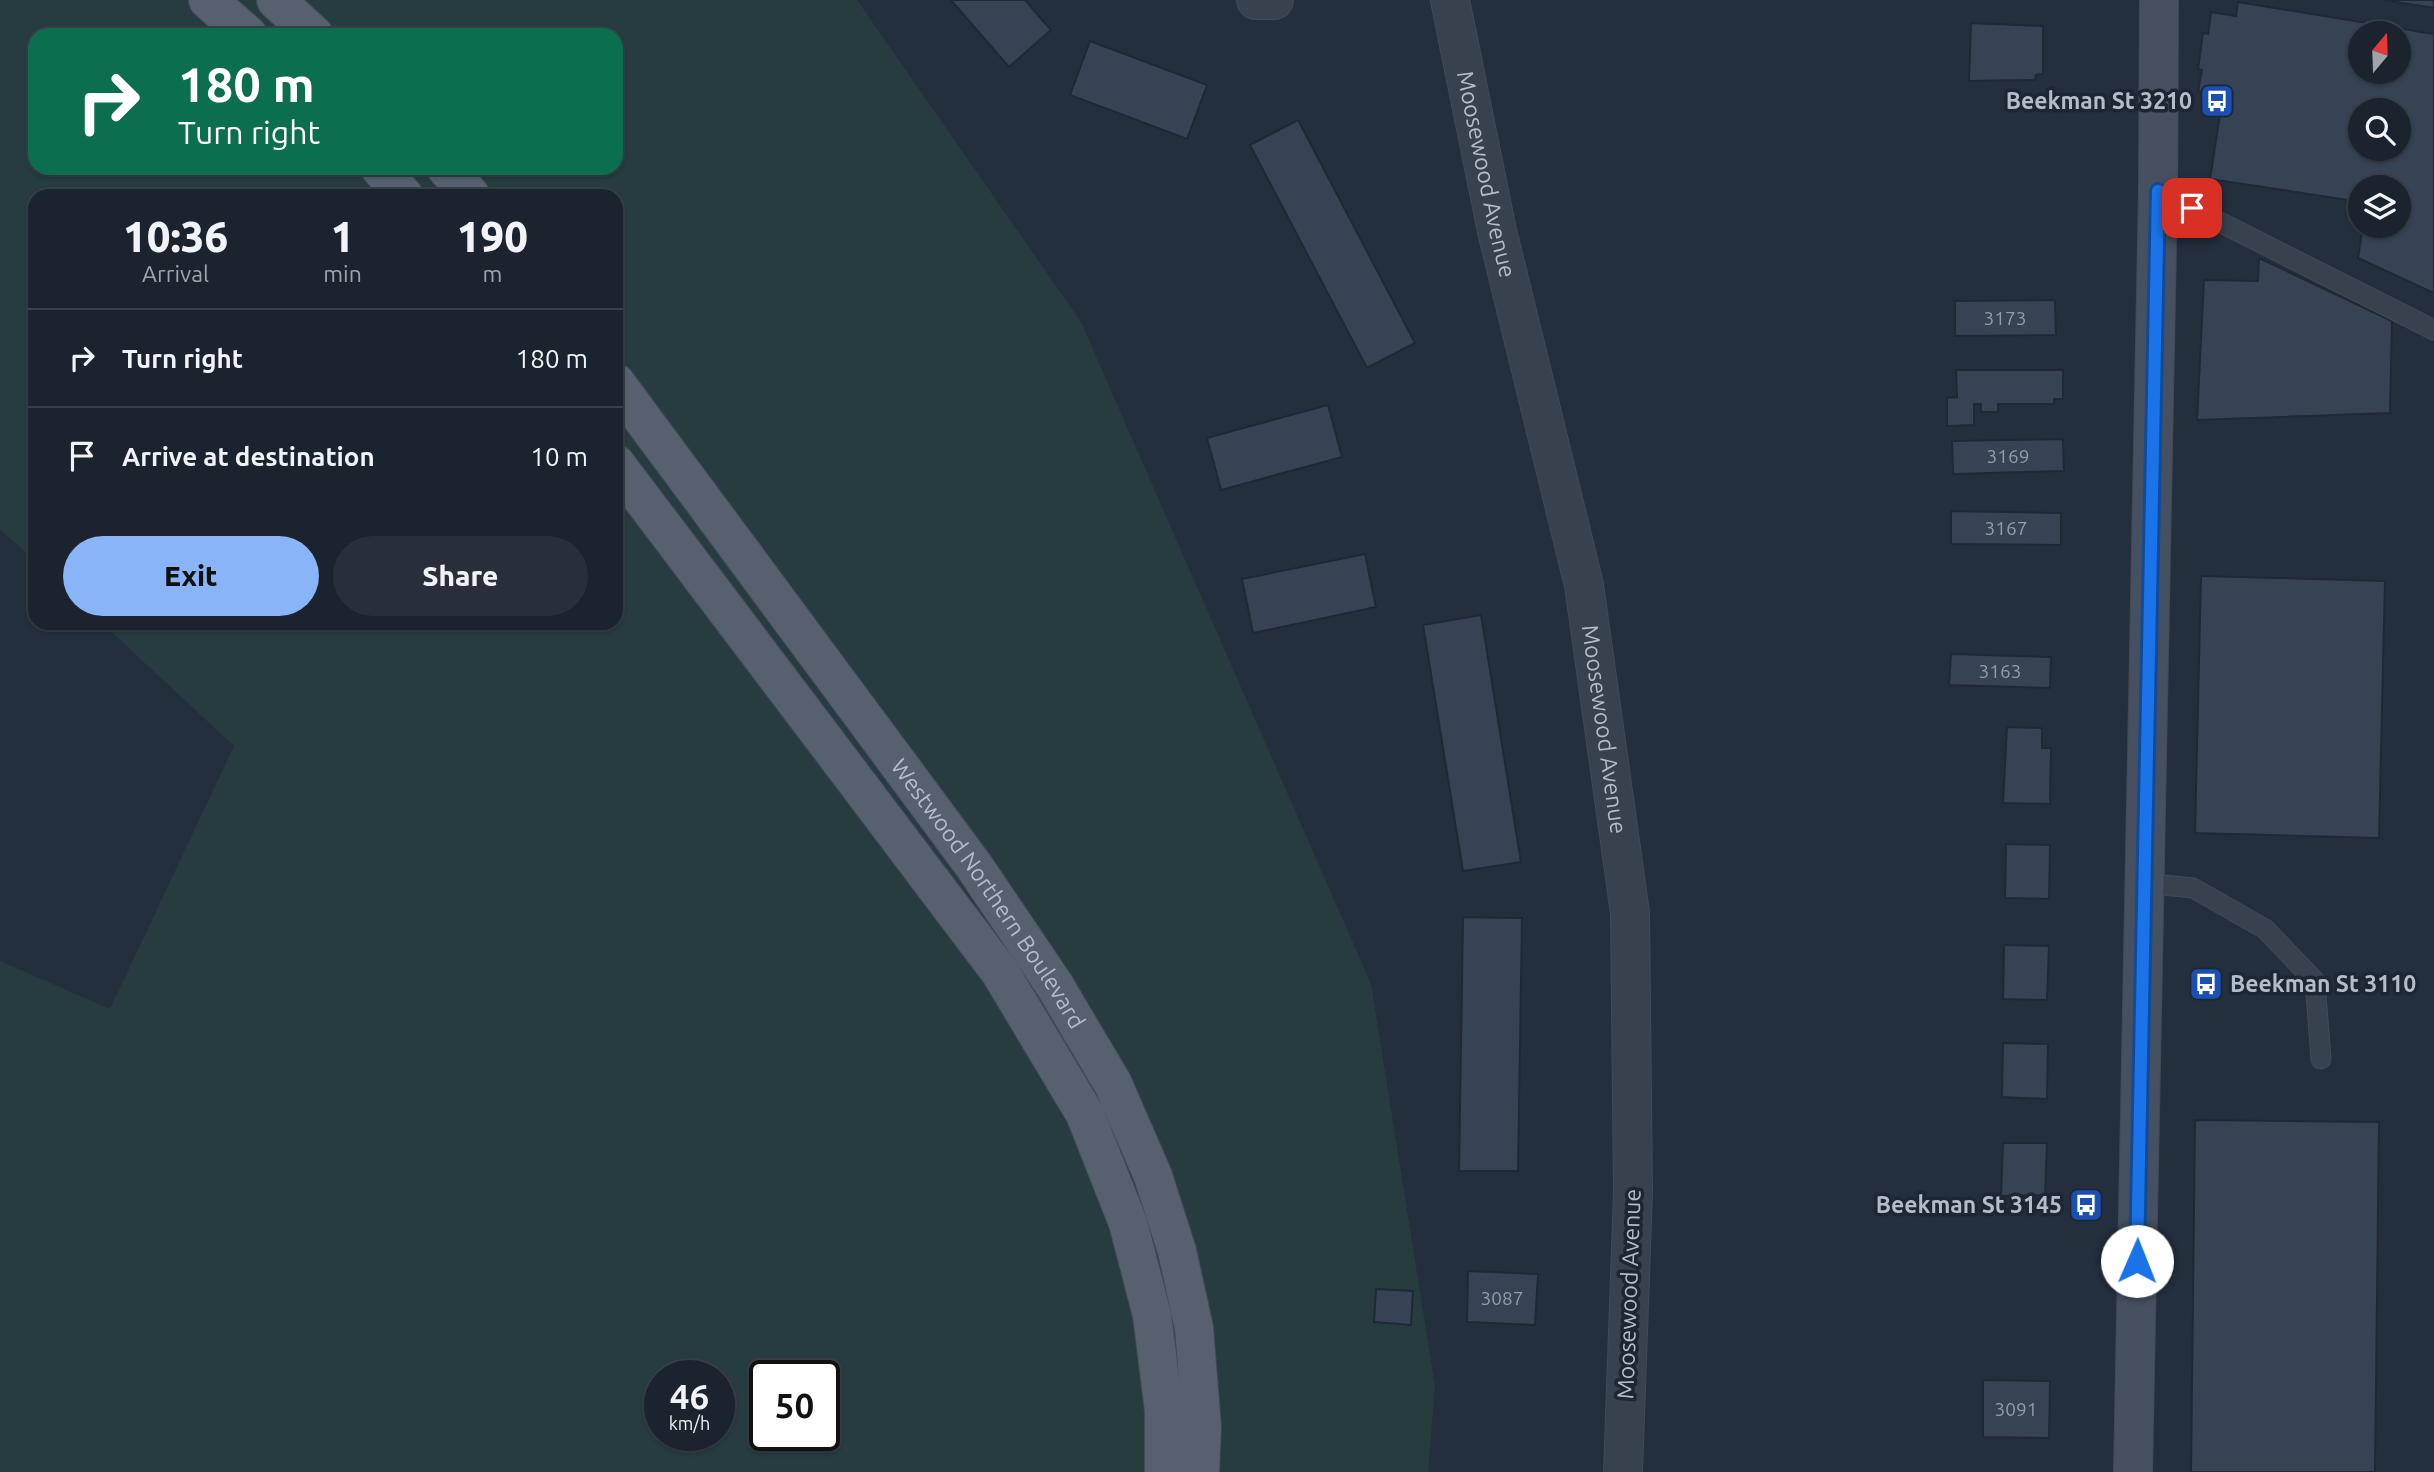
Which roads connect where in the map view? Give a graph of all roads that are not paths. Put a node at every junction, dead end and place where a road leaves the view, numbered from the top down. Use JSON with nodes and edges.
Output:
{"nodes":[{"id":1,"x":208,"y":0,"type":"edge"},
{"id":2,"x":276,"y":0,"type":"edge"},
{"id":3,"x":1256,"y":0,"type":"edge"},
{"id":4,"x":1274,"y":0,"type":"edge"},
{"id":5,"x":1450,"y":0,"type":"edge"},
{"id":6,"x":2159,"y":0,"type":"edge"},
{"id":7,"x":240,"y":28,"type":"edge"},
{"id":8,"x":306,"y":28,"type":"edge"},
{"id":9,"x":386,"y":175,"type":"edge"},
{"id":10,"x":452,"y":175,"type":"edge"},
{"id":11,"x":398,"y":189,"type":"edge"},
{"id":12,"x":465,"y":189,"type":"edge"},
{"id":13,"x":2158,"y":191,"type":"junction"},
{"id":14,"x":2434,"y":330,"type":"edge"},
{"id":15,"x":623,"y":392,"type":"edge"},
{"id":16,"x":623,"y":473,"type":"edge"},
{"id":17,"x":2144,"y":883,"type":"junction"},
{"id":18,"x":2321,"y":1059,"type":"dead end"},
{"id":19,"x":1164,"y":1472,"type":"edge"},
{"id":20,"x":1200,"y":1472,"type":"edge"},
{"id":21,"x":1623,"y":1472,"type":"edge"},
{"id":22,"x":2133,"y":1472,"type":"edge"}],
"edges":[{"from":1,"to":7,"type":"main road"},
{"from":2,"to":8,"type":"main road"},
{"from":3,"to":4,"type":"street"},
{"from":5,"to":21,"type":"street","name":"Moosewood Avenue"},
{"from":6,"to":13,"type":"main road"},
{"from":9,"to":11,"type":"main road"},
{"from":10,"to":12,"type":"main road"},
{"from":13,"to":14,"type":"lane"},
{"from":13,"to":17,"type":"main road"},
{"from":15,"to":20,"type":"main road","name":"Westwood Northern Boulevard"},
{"from":16,"to":19,"type":"main road","name":"Westwood Northern Boulevard"},
{"from":17,"to":18,"type":"lane"},
{"from":17,"to":22,"type":"main road"}]}
